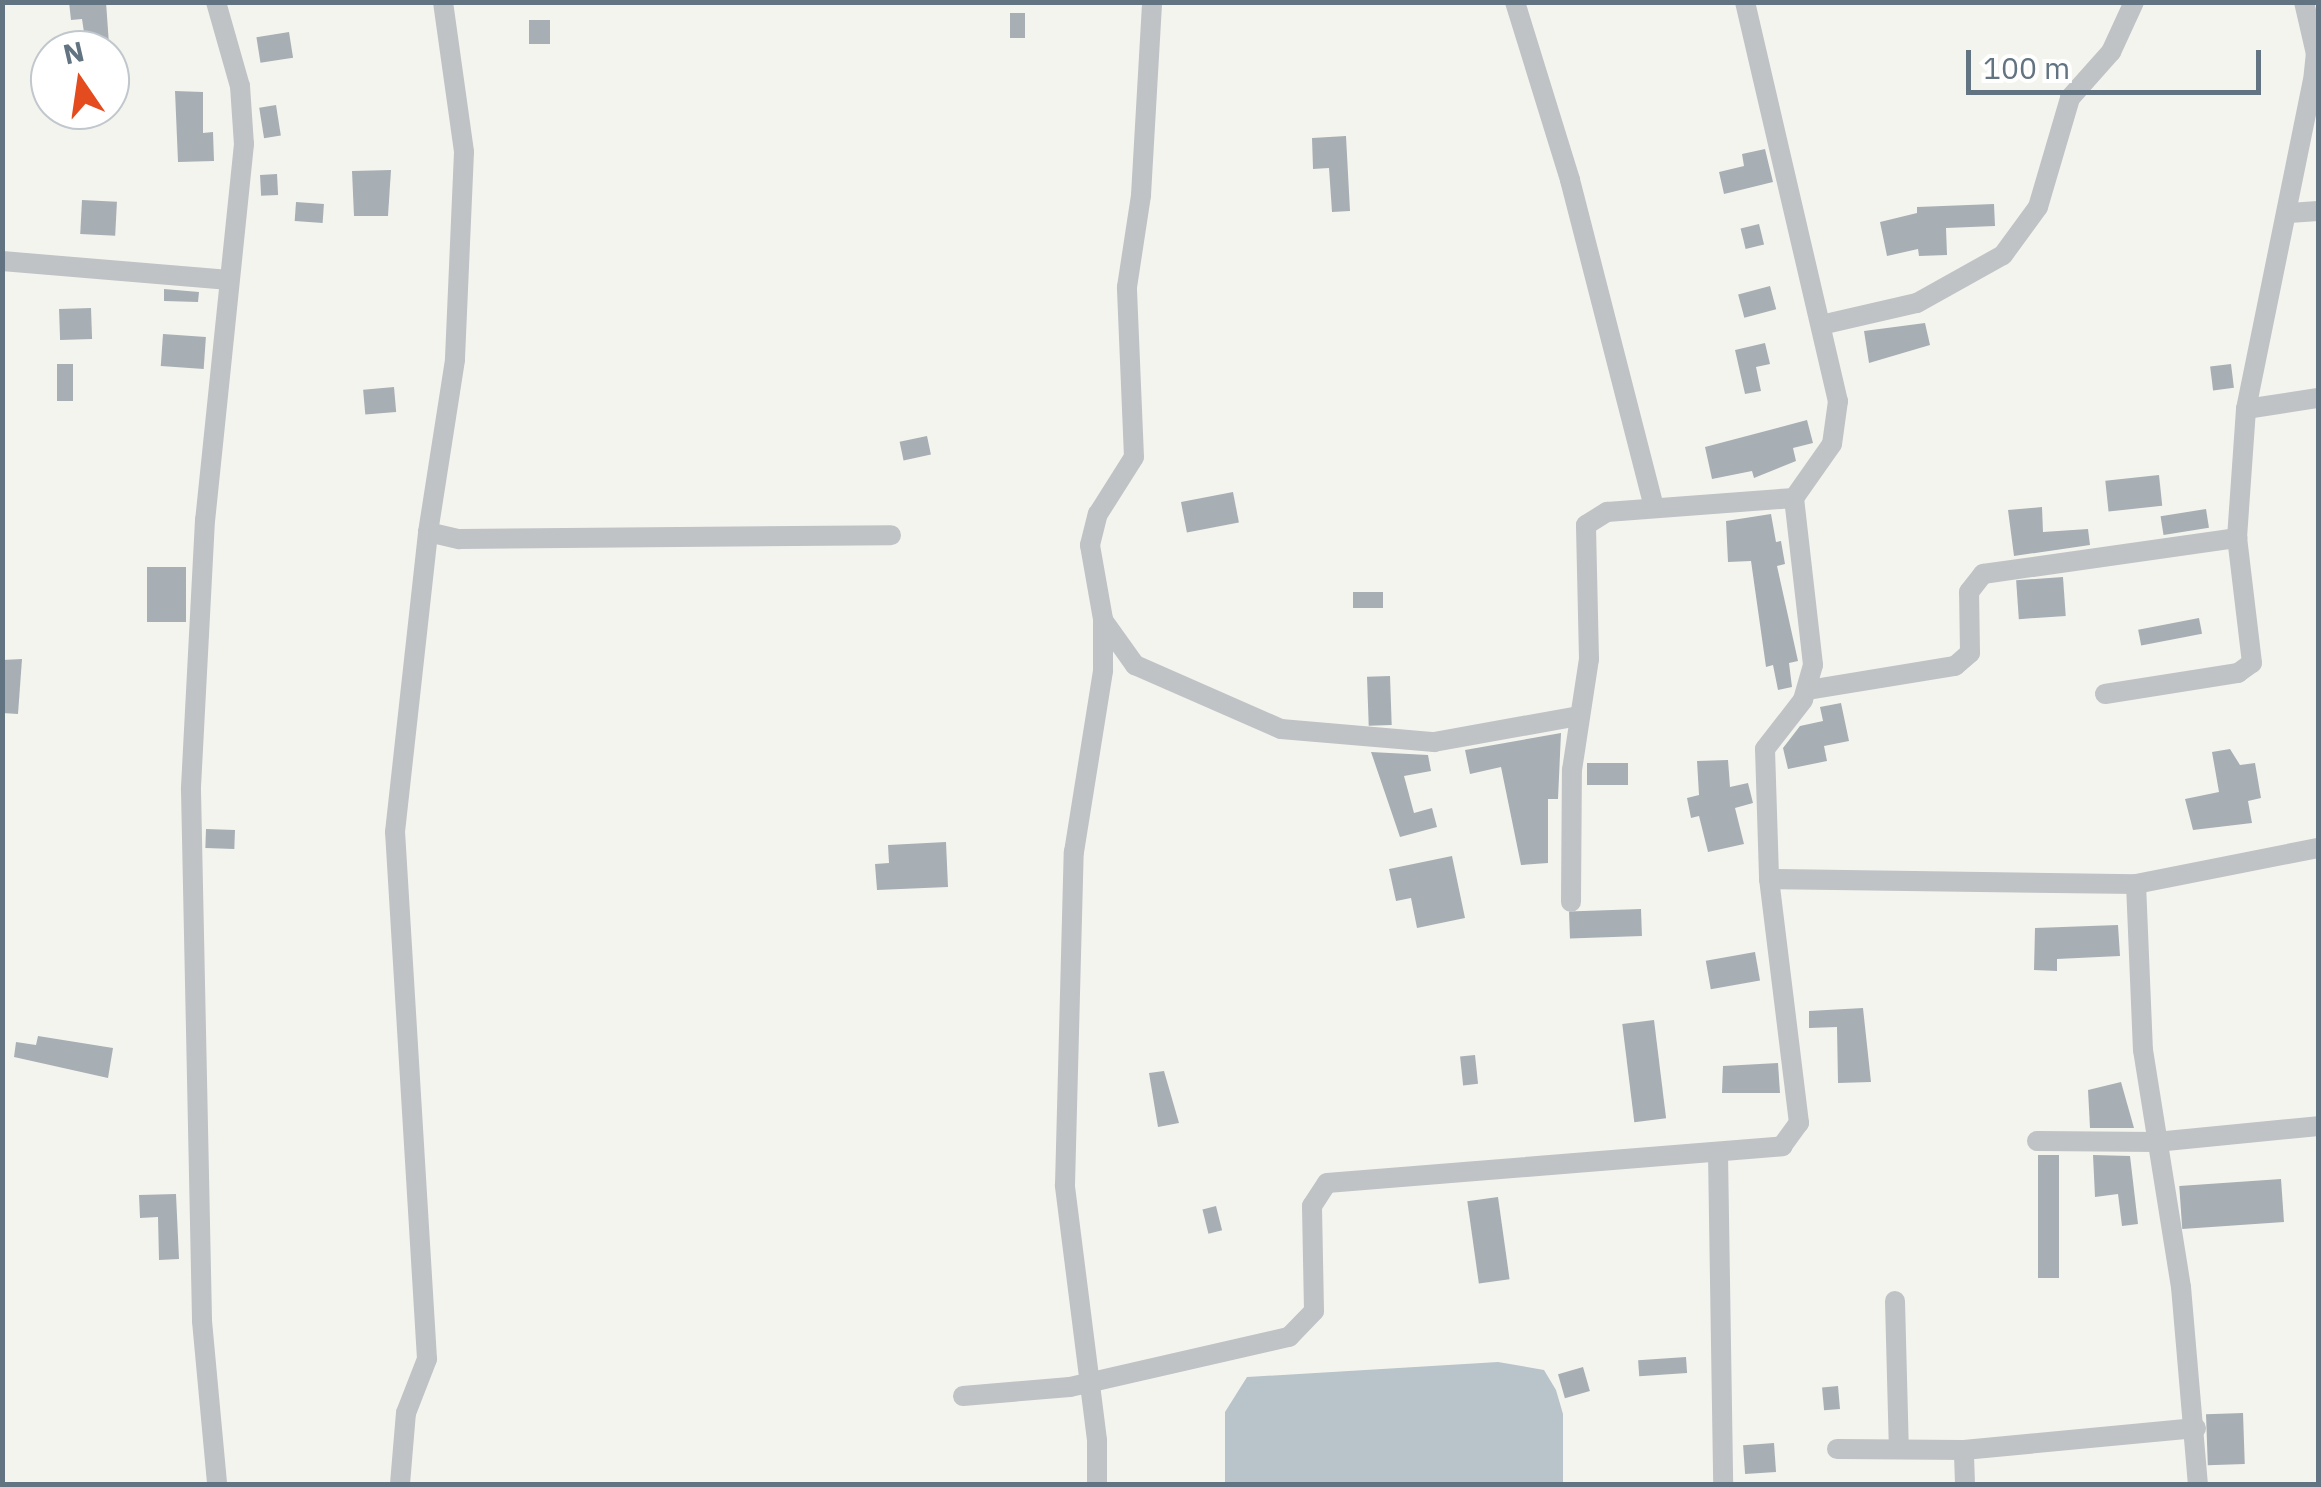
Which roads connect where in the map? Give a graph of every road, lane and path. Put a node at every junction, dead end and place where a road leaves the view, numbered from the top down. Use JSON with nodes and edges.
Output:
{"nodes":[{"id":1,"x":216,"y":2,"type":"edge"},
{"id":2,"x":444,"y":2,"type":"edge"},
{"id":3,"x":1152,"y":2,"type":"edge"},
{"id":4,"x":1515,"y":2,"type":"edge"},
{"id":5,"x":1745,"y":2,"type":"edge"},
{"id":6,"x":2134,"y":2,"type":"edge"},
{"id":7,"x":2304,"y":2,"type":"edge"},
{"id":8,"x":2318,"y":211,"type":"edge"},
{"id":9,"x":2289,"y":213,"type":"junction"},
{"id":10,"x":2,"y":261,"type":"edge"},
{"id":11,"x":226,"y":280,"type":"junction"},
{"id":12,"x":1821,"y":326,"type":"junction"},
{"id":13,"x":2318,"y":398,"type":"edge"},
{"id":14,"x":2246,"y":409,"type":"junction"},
{"id":15,"x":1794,"y":498,"type":"junction"},
{"id":16,"x":1654,"y":506,"type":"junction"},
{"id":17,"x":428,"y":532,"type":"junction"},
{"id":18,"x":891,"y":535,"type":"dead end"},
{"id":19,"x":2237,"y":538,"type":"junction"},
{"id":20,"x":1103,"y":619,"type":"junction"},
{"id":21,"x":1808,"y":690,"type":"junction"},
{"id":22,"x":2105,"y":694,"type":"dead end"},
{"id":23,"x":1579,"y":716,"type":"junction"},
{"id":24,"x":2318,"y":848,"type":"edge"},
{"id":25,"x":1769,"y":880,"type":"junction"},
{"id":26,"x":2136,"y":884,"type":"junction"},
{"id":27,"x":1571,"y":902,"type":"dead end"},
{"id":28,"x":2318,"y":1126,"type":"edge"},
{"id":29,"x":2037,"y":1142,"type":"dead end"},
{"id":30,"x":2156,"y":1142,"type":"junction"},
{"id":31,"x":1718,"y":1153,"type":"junction"},
{"id":32,"x":1896,"y":1301,"type":"dead end"},
{"id":33,"x":1086,"y":1382,"type":"junction"},
{"id":34,"x":964,"y":1396,"type":"dead end"},
{"id":35,"x":2196,"y":1428,"type":"junction"},
{"id":36,"x":1836,"y":1448,"type":"dead end"},
{"id":37,"x":1899,"y":1449,"type":"junction"},
{"id":38,"x":1964,"y":1450,"type":"junction"},
{"id":39,"x":217,"y":1484,"type":"edge"},
{"id":40,"x":400,"y":1484,"type":"edge"},
{"id":41,"x":1096,"y":1484,"type":"edge"},
{"id":42,"x":1723,"y":1484,"type":"edge"},
{"id":43,"x":1965,"y":1484,"type":"edge"},
{"id":44,"x":2198,"y":1484,"type":"edge"}],
"edges":[{"from":1,"to":11,"type":"street"},
{"from":2,"to":17,"type":"street"},
{"from":3,"to":20,"type":"street"},
{"from":4,"to":16,"type":"street"},
{"from":5,"to":12,"type":"street"},
{"from":6,"to":12,"type":"street"},
{"from":7,"to":9,"type":"street"},
{"from":8,"to":9,"type":"street"},
{"from":9,"to":14,"type":"street"},
{"from":10,"to":11,"type":"street"},
{"from":11,"to":39,"type":"street"},
{"from":12,"to":15,"type":"street"},
{"from":13,"to":14,"type":"street"},
{"from":14,"to":19,"type":"street"},
{"from":15,"to":16,"type":"street"},
{"from":15,"to":21,"type":"street"},
{"from":16,"to":23,"type":"street"},
{"from":17,"to":18,"type":"street"},
{"from":17,"to":40,"type":"street"},
{"from":19,"to":21,"type":"street"},
{"from":19,"to":22,"type":"street"},
{"from":20,"to":23,"type":"street"},
{"from":20,"to":33,"type":"street"},
{"from":21,"to":25,"type":"street"},
{"from":23,"to":27,"type":"street"},
{"from":24,"to":26,"type":"street"},
{"from":25,"to":26,"type":"street"},
{"from":25,"to":31,"type":"street"},
{"from":26,"to":30,"type":"street"},
{"from":28,"to":30,"type":"street"},
{"from":29,"to":30,"type":"street"},
{"from":30,"to":35,"type":"street"},
{"from":31,"to":33,"type":"street"},
{"from":31,"to":42,"type":"street"},
{"from":32,"to":37,"type":"street"},
{"from":33,"to":34,"type":"street"},
{"from":33,"to":41,"type":"street"},
{"from":35,"to":38,"type":"street"},
{"from":35,"to":44,"type":"street"},
{"from":36,"to":37,"type":"street"},
{"from":37,"to":38,"type":"street"},
{"from":38,"to":43,"type":"street"}]}
